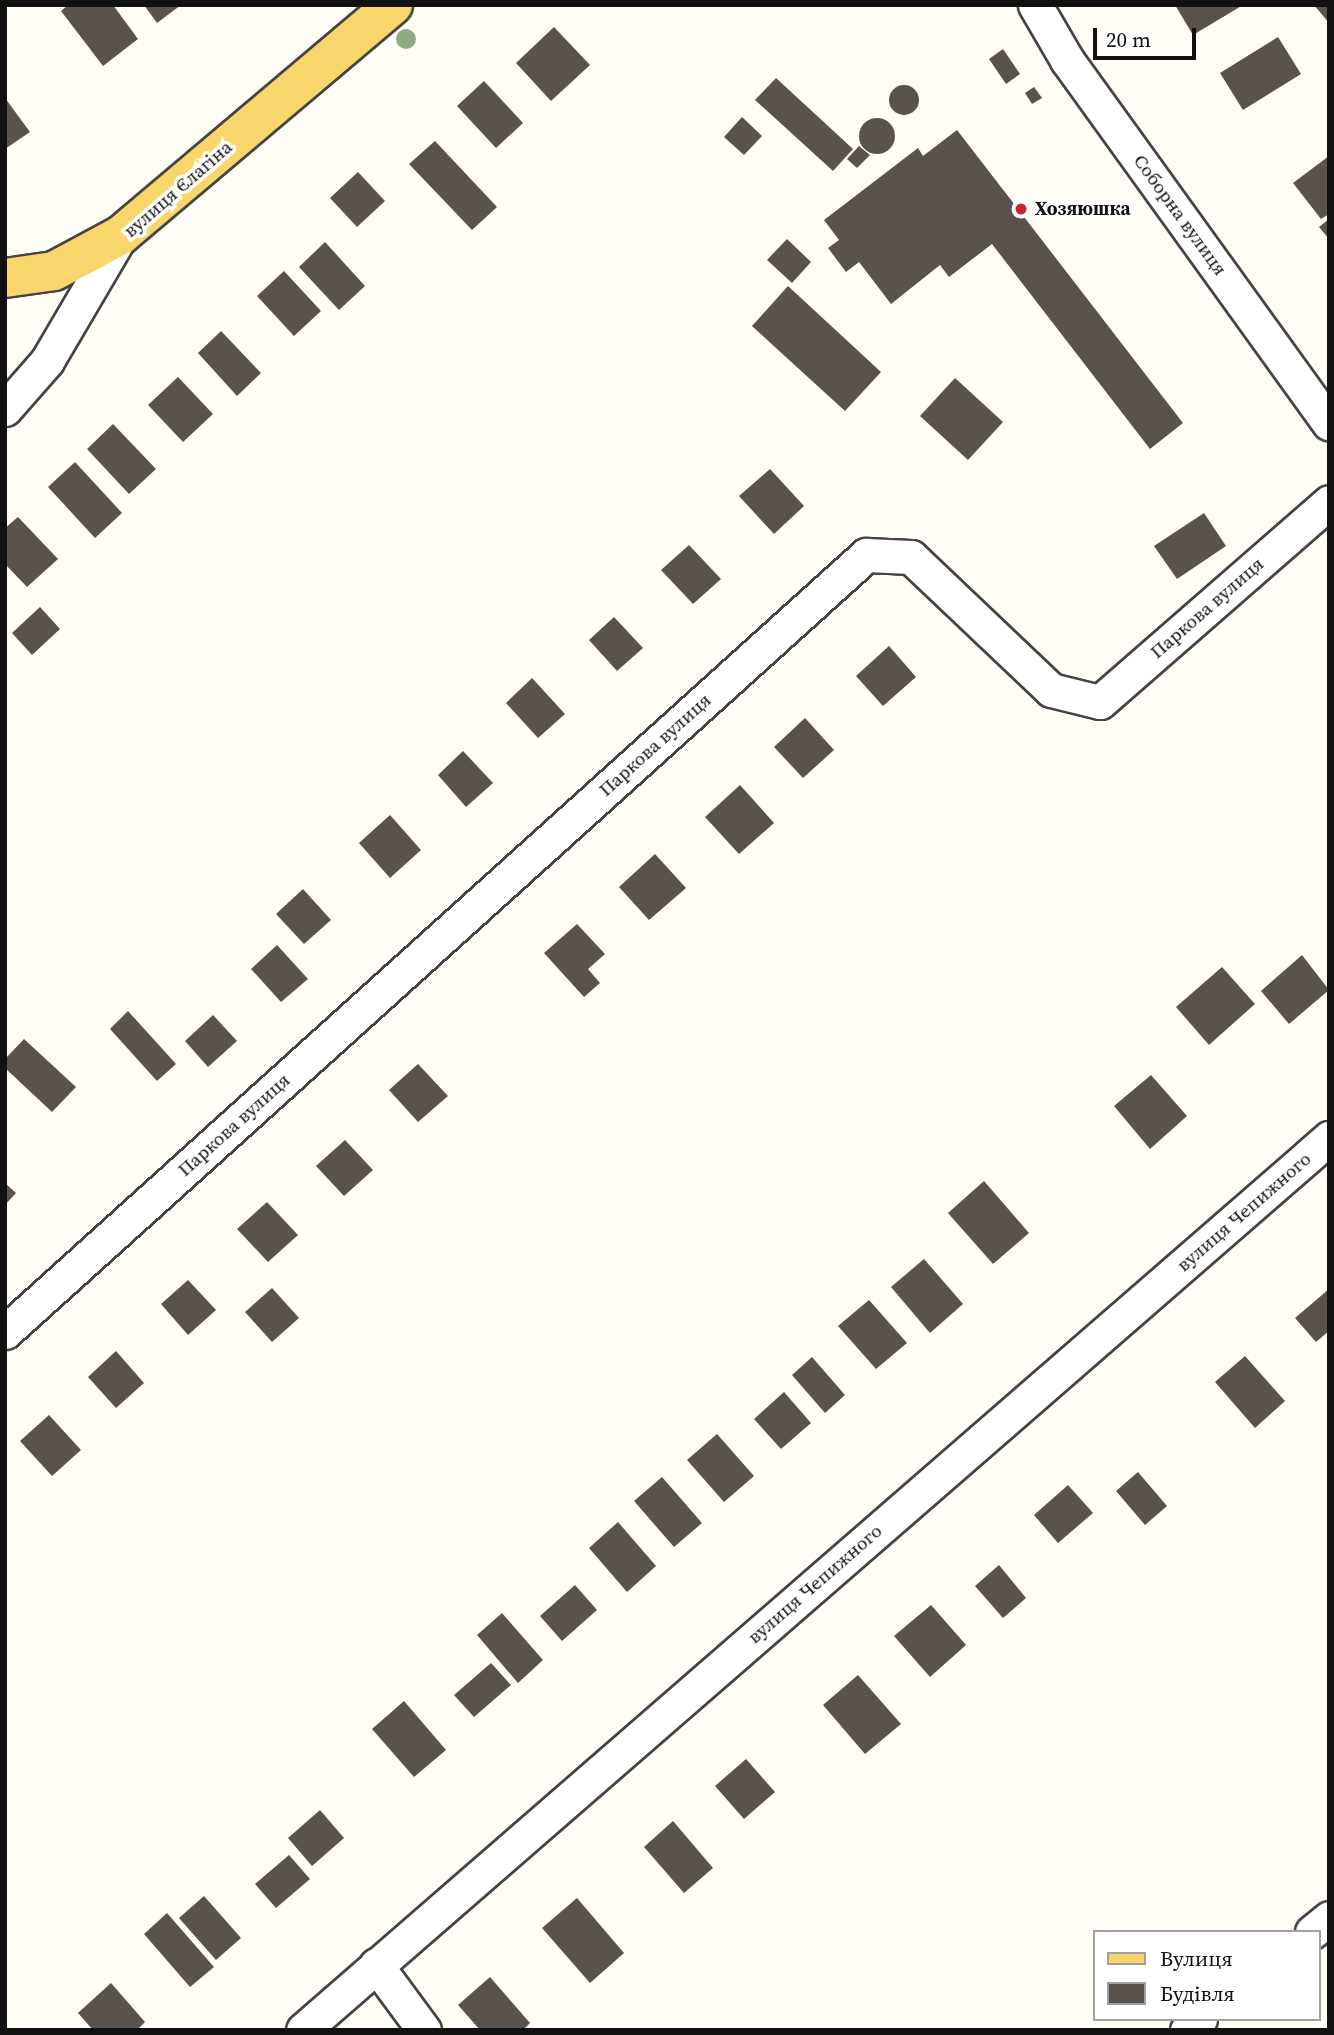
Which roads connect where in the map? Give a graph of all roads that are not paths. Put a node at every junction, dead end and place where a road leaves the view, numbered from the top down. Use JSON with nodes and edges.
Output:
{"nodes":[{"id":1,"x":1035,"y":5,"type":"edge"},
{"id":2,"x":389,"y":7,"type":"edge"},
{"id":3,"x":121,"y":235,"type":"junction"},
{"id":4,"x":5,"y":278,"type":"edge"},
{"id":5,"x":5,"y":410,"type":"edge"},
{"id":6,"x":1329,"y":423,"type":"edge"},
{"id":7,"x":1329,"y":502,"type":"edge"},
{"id":8,"x":1329,"y":1138,"type":"edge"},
{"id":9,"x":5,"y":1332,"type":"edge"},
{"id":10,"x":1329,"y":1918,"type":"edge"},
{"id":11,"x":1314,"y":1930,"type":"edge"},
{"id":12,"x":376,"y":1965,"type":"junction"},
{"id":13,"x":303,"y":2030,"type":"edge"},
{"id":14,"x":424,"y":2030,"type":"edge"}],
"edges":[{"from":1,"to":6,"type":"street","name":"Соборна вулиця"},
{"from":2,"to":3,"type":"main road","name":"вулиця Єлагіна"},
{"from":3,"to":4,"type":"main road"},
{"from":3,"to":5,"type":"street","name":"вулиця Єлагіна"},
{"from":7,"to":9,"type":"street","name":"Паркова вулиця"},
{"from":8,"to":12,"type":"street","name":"вулиця Чепижного"},
{"from":10,"to":11,"type":"street"},
{"from":12,"to":13,"type":"street","name":"вулиця Чепижного"},
{"from":12,"to":14,"type":"street"}]}
